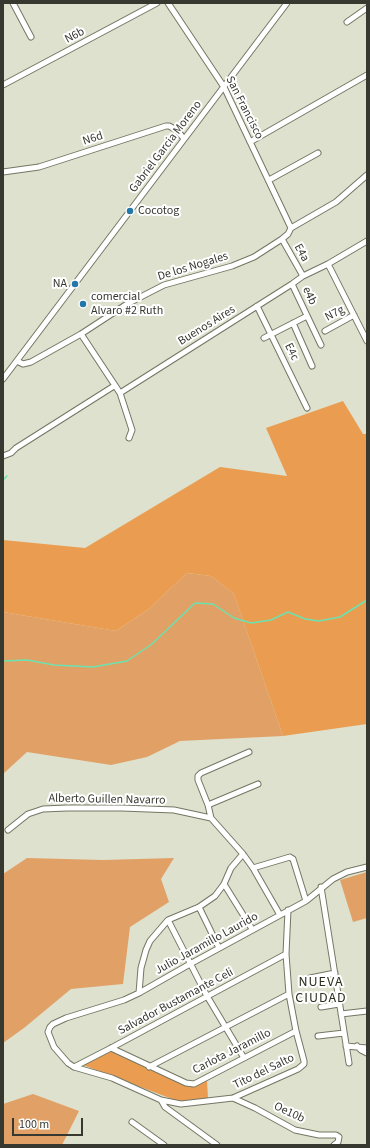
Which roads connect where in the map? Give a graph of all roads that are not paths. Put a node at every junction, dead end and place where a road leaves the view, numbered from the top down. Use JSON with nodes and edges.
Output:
{"nodes":[{"id":1,"x":13,"y":3,"type":"edge"},
{"id":2,"x":157,"y":3,"type":"edge"},
{"id":3,"x":168,"y":3,"type":"edge"},
{"id":4,"x":287,"y":3,"type":"edge"},
{"id":5,"x":367,"y":8,"type":"edge"},
{"id":6,"x":347,"y":22,"type":"dead end"},
{"id":7,"x":31,"y":37,"type":"dead end"},
{"id":8,"x":367,"y":76,"type":"edge"},
{"id":9,"x":3,"y":86,"type":"edge"},
{"id":10,"x":224,"y":87,"type":"junction"},
{"id":11,"x":184,"y":139,"type":"junction"},
{"id":12,"x":250,"y":142,"type":"junction"},
{"id":13,"x":318,"y":153,"type":"dead end"},
{"id":14,"x":3,"y":172,"type":"edge"},
{"id":15,"x":367,"y":176,"type":"edge"},
{"id":16,"x":269,"y":180,"type":"junction"},
{"id":17,"x":291,"y":228,"type":"junction"},
{"id":18,"x":282,"y":239,"type":"junction"},
{"id":19,"x":367,"y":241,"type":"edge"},
{"id":20,"x":328,"y":264,"type":"junction"},
{"id":21,"x":303,"y":276,"type":"junction"},
{"id":22,"x":292,"y":284,"type":"junction"},
{"id":23,"x":257,"y":306,"type":"junction"},
{"id":24,"x":354,"y":315,"type":"junction"},
{"id":25,"x":307,"y":316,"type":"junction"},
{"id":26,"x":293,"y":323,"type":"junction"},
{"id":27,"x":325,"y":331,"type":"dead end"},
{"id":28,"x":81,"y":334,"type":"junction"},
{"id":29,"x":271,"y":334,"type":"junction"},
{"id":30,"x":264,"y":338,"type":"dead end"},
{"id":31,"x":367,"y":341,"type":"edge"},
{"id":32,"x":320,"y":345,"type":"dead end"},
{"id":33,"x":17,"y":361,"type":"junction"},
{"id":34,"x":312,"y":366,"type":"dead end"},
{"id":35,"x":3,"y":379,"type":"edge"},
{"id":36,"x":114,"y":386,"type":"junction"},
{"id":37,"x":120,"y":393,"type":"junction"},
{"id":38,"x":308,"y":408,"type":"dead end"},
{"id":39,"x":129,"y":438,"type":"dead end"},
{"id":40,"x":3,"y":456,"type":"edge"},
{"id":41,"x":249,"y":752,"type":"dead end"},
{"id":42,"x":258,"y":784,"type":"dead end"},
{"id":43,"x":208,"y":805,"type":"junction"},
{"id":44,"x":211,"y":818,"type":"junction"},
{"id":45,"x":8,"y":830,"type":"dead end"},
{"id":46,"x":243,"y":854,"type":"junction"},
{"id":47,"x":367,"y":866,"type":"edge"},
{"id":48,"x":253,"y":868,"type":"junction"},
{"id":49,"x":224,"y":884,"type":"junction"},
{"id":50,"x":321,"y":887,"type":"junction"},
{"id":51,"x":306,"y":901,"type":"junction"},
{"id":52,"x":199,"y":907,"type":"junction"},
{"id":53,"x":288,"y":910,"type":"junction"},
{"id":54,"x":280,"y":915,"type":"junction"},
{"id":55,"x":168,"y":920,"type":"junction"},
{"id":56,"x":252,"y":929,"type":"junction"},
{"id":57,"x":219,"y":948,"type":"junction"},
{"id":58,"x":286,"y":954,"type":"junction"},
{"id":59,"x":190,"y":964,"type":"junction"},
{"id":60,"x":335,"y":974,"type":"junction"},
{"id":61,"x":310,"y":978,"type":"dead end"},
{"id":62,"x":139,"y":994,"type":"junction"},
{"id":63,"x":289,"y":994,"type":"junction"},
{"id":64,"x":207,"y":996,"type":"junction"},
{"id":65,"x":339,"y":1004,"type":"junction"},
{"id":66,"x":321,"y":1007,"type":"dead end"},
{"id":67,"x":367,"y":1010,"type":"edge"},
{"id":68,"x":341,"y":1014,"type":"junction"},
{"id":69,"x":225,"y":1028,"type":"junction"},
{"id":70,"x":296,"y":1031,"type":"junction"},
{"id":71,"x":344,"y":1033,"type":"junction"},
{"id":72,"x":318,"y":1036,"type":"dead end"},
{"id":73,"x":346,"y":1046,"type":"junction"},
{"id":74,"x":357,"y":1046,"type":"junction"},
{"id":75,"x":111,"y":1048,"type":"junction"},
{"id":76,"x":367,"y":1048,"type":"edge"},
{"id":77,"x":367,"y":1053,"type":"edge"},
{"id":78,"x":244,"y":1058,"type":"junction"},
{"id":79,"x":349,"y":1064,"type":"dead end"},
{"id":80,"x":74,"y":1067,"type":"junction"},
{"id":81,"x":149,"y":1067,"type":"junction"},
{"id":82,"x":233,"y":1098,"type":"junction"},
{"id":83,"x":161,"y":1100,"type":"junction"},
{"id":84,"x":132,"y":1122,"type":"dead end"},
{"id":85,"x":164,"y":1145,"type":"edge"},
{"id":86,"x":217,"y":1145,"type":"edge"},
{"id":87,"x":334,"y":1145,"type":"edge"}],
"edges":[{"from":1,"to":7,"type":"street"},
{"from":2,"to":9,"type":"street","name":"N6b"},
{"from":3,"to":10,"type":"street","name":"San Francisco"},
{"from":4,"to":10,"type":"street","name":"Gabriel Garcia Moreno"},
{"from":5,"to":6,"type":"street"},
{"from":8,"to":12,"type":"street"},
{"from":10,"to":11,"type":"street","name":"Gabriel Garcia Moreno"},
{"from":10,"to":12,"type":"street","name":"San Francisco"},
{"from":11,"to":14,"type":"street","name":"N6d"},
{"from":11,"to":33,"type":"street","name":"Gabriel Garcia Moreno"},
{"from":12,"to":16,"type":"street","name":"San Francisco"},
{"from":13,"to":16,"type":"street"},
{"from":15,"to":17,"type":"street","name":"De los Nogales"},
{"from":16,"to":17,"type":"street","name":"San Francisco"},
{"from":17,"to":18,"type":"street","name":"De los Nogales"},
{"from":18,"to":21,"type":"street","name":"E4a"},
{"from":18,"to":28,"type":"street","name":"De los Nogales"},
{"from":19,"to":20,"type":"street","name":"Buenos Aires"},
{"from":20,"to":21,"type":"street","name":"Buenos Aires"},
{"from":20,"to":24,"type":"street"},
{"from":21,"to":22,"type":"street","name":"Buenos Aires"},
{"from":22,"to":23,"type":"street","name":"Buenos Aires"},
{"from":22,"to":25,"type":"street","name":"e4b"},
{"from":23,"to":29,"type":"street","name":"E4c"},
{"from":23,"to":37,"type":"street","name":"Buenos Aires"},
{"from":24,"to":27,"type":"street","name":"N7g"},
{"from":24,"to":31,"type":"street"},
{"from":25,"to":26,"type":"street"},
{"from":25,"to":32,"type":"street","name":"e4b"},
{"from":26,"to":29,"type":"street"},
{"from":26,"to":34,"type":"street"},
{"from":28,"to":33,"type":"street","name":"De los Nogales"},
{"from":28,"to":36,"type":"street"},
{"from":29,"to":30,"type":"street"},
{"from":29,"to":38,"type":"street","name":"E4c"},
{"from":33,"to":35,"type":"street","name":"Gabriel Garcia Moreno"},
{"from":36,"to":37,"type":"street"},
{"from":36,"to":40,"type":"street"},
{"from":37,"to":39,"type":"street"},
{"from":41,"to":43,"type":"street"},
{"from":42,"to":43,"type":"street"},
{"from":43,"to":44,"type":"street"},
{"from":44,"to":45,"type":"street","name":"Alberto Guillen Navarro"},
{"from":44,"to":46,"type":"street"},
{"from":46,"to":48,"type":"street"},
{"from":46,"to":49,"type":"street"},
{"from":47,"to":50,"type":"street","name":"Julio Jaramillo Laurido"},
{"from":48,"to":51,"type":"street"},
{"from":48,"to":54,"type":"street"},
{"from":49,"to":52,"type":"street"},
{"from":49,"to":56,"type":"street"},
{"from":50,"to":51,"type":"street","name":"Julio Jaramillo Laurido"},
{"from":50,"to":60,"type":"street"},
{"from":51,"to":53,"type":"street","name":"Julio Jaramillo Laurido"},
{"from":52,"to":55,"type":"street"},
{"from":52,"to":57,"type":"street"},
{"from":53,"to":54,"type":"street","name":"Julio Jaramillo Laurido"},
{"from":53,"to":58,"type":"street"},
{"from":54,"to":56,"type":"street","name":"Julio Jaramillo Laurido"},
{"from":55,"to":59,"type":"street"},
{"from":55,"to":62,"type":"street"},
{"from":56,"to":57,"type":"street","name":"Julio Jaramillo Laurido"},
{"from":57,"to":59,"type":"street","name":"Julio Jaramillo Laurido"},
{"from":58,"to":63,"type":"street"},
{"from":58,"to":64,"type":"street","name":"Salvador Bustamante Celi"},
{"from":59,"to":62,"type":"street","name":"Julio Jaramillo Laurido"},
{"from":59,"to":64,"type":"street"},
{"from":60,"to":61,"type":"street"},
{"from":60,"to":65,"type":"street"},
{"from":62,"to":80,"type":"street","name":"Julio Jaramillo Laurido"},
{"from":63,"to":69,"type":"street"},
{"from":63,"to":70,"type":"street"},
{"from":64,"to":69,"type":"street"},
{"from":64,"to":75,"type":"street","name":"Salvador Bustamante Celi"},
{"from":65,"to":66,"type":"street"},
{"from":65,"to":68,"type":"street"},
{"from":67,"to":68,"type":"street"},
{"from":68,"to":71,"type":"street"},
{"from":69,"to":78,"type":"street"},
{"from":69,"to":81,"type":"street"},
{"from":70,"to":78,"type":"street","name":"Carlota Jaramillo"},
{"from":70,"to":82,"type":"street","name":"Tito del Salto"},
{"from":71,"to":72,"type":"street"},
{"from":71,"to":73,"type":"street"},
{"from":73,"to":74,"type":"street"},
{"from":73,"to":79,"type":"street"},
{"from":74,"to":76,"type":"street"},
{"from":74,"to":77,"type":"street"},
{"from":75,"to":80,"type":"street","name":"Salvador Bustamante Celi"},
{"from":75,"to":81,"type":"street","name":"Carlota Jaramillo"},
{"from":78,"to":81,"type":"street","name":"Carlota Jaramillo"},
{"from":80,"to":83,"type":"street"},
{"from":82,"to":83,"type":"street","name":"Tito del Salto"},
{"from":82,"to":87,"type":"street","name":"Oe10b"},
{"from":83,"to":86,"type":"street"},
{"from":84,"to":85,"type":"street"}]}
